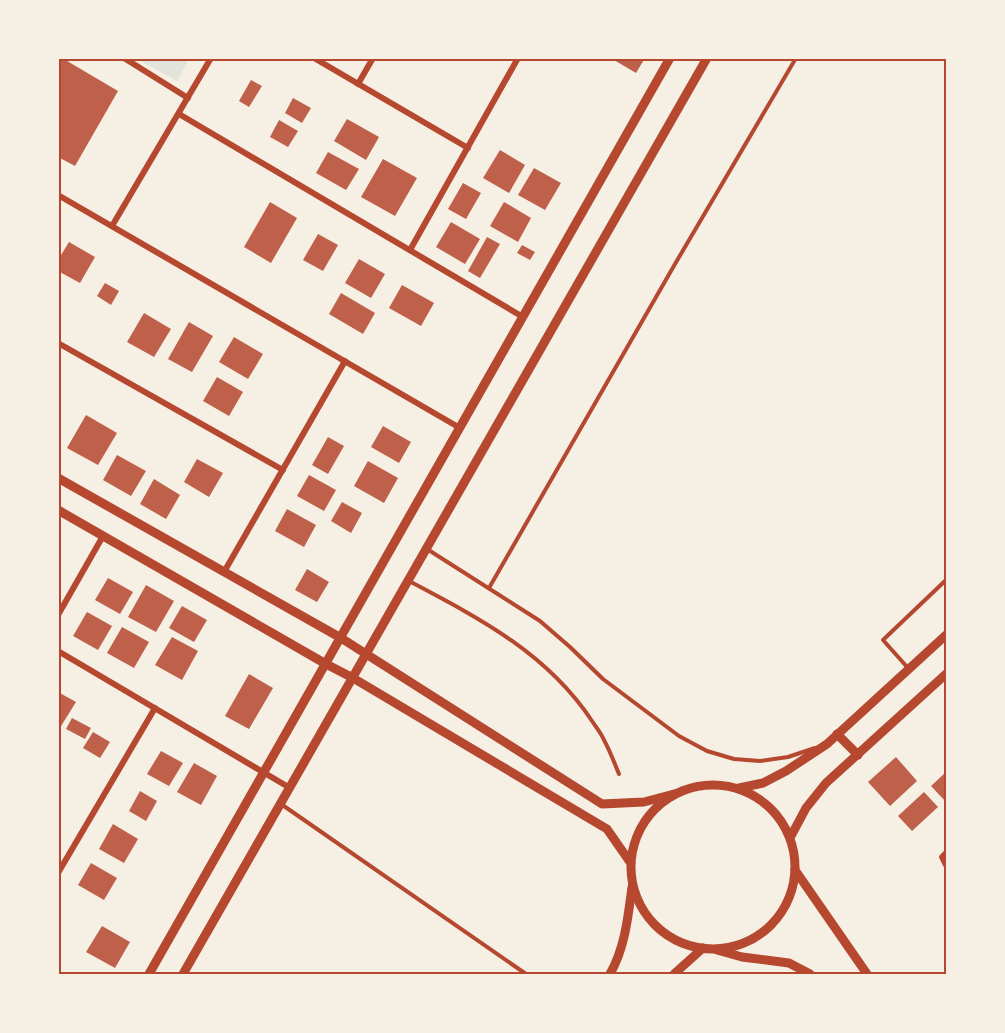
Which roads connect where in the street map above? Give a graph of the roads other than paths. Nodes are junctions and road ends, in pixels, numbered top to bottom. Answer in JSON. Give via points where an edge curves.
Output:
{"nodes":[{"id":1,"x":124,"y":58,"type":"edge"},
{"id":2,"x":211,"y":58,"type":"edge"},
{"id":3,"x":314,"y":58,"type":"edge"},
{"id":4,"x":373,"y":58,"type":"edge"},
{"id":5,"x":518,"y":58,"type":"edge"},
{"id":6,"x":670,"y":58,"type":"edge"},
{"id":7,"x":707,"y":58,"type":"edge"},
{"id":8,"x":796,"y":58,"type":"edge"},
{"id":9,"x":358,"y":84,"type":"junction"},
{"id":10,"x":188,"y":98,"type":"junction"},
{"id":11,"x":178,"y":114,"type":"junction"},
{"id":12,"x":468,"y":148,"type":"junction"},
{"id":13,"x":58,"y":195,"type":"edge"},
{"id":14,"x":112,"y":226,"type":"junction"},
{"id":15,"x":410,"y":250,"type":"junction"},
{"id":16,"x":523,"y":317,"type":"junction"},
{"id":17,"x":58,"y":343,"type":"edge"},
{"id":18,"x":345,"y":361,"type":"junction"},
{"id":19,"x":460,"y":428,"type":"junction"},
{"id":20,"x":283,"y":470,"type":"junction"},
{"id":21,"x":58,"y":478,"type":"edge"},
{"id":22,"x":58,"y":510,"type":"edge"},
{"id":23,"x":103,"y":536,"type":"junction"},
{"id":24,"x":427,"y":549,"type":"junction"},
{"id":25,"x":224,"y":572,"type":"junction"},
{"id":26,"x":946,"y":580,"type":"edge"},
{"id":27,"x":408,"y":581,"type":"junction"},
{"id":28,"x":489,"y":588,"type":"junction"},
{"id":29,"x":58,"y":615,"type":"edge"},
{"id":30,"x":946,"y":635,"type":"edge"},
{"id":31,"x":340,"y":638,"type":"junction"},
{"id":32,"x":58,"y":651,"type":"edge"},
{"id":33,"x":366,"y":654,"type":"junction"},
{"id":34,"x":326,"y":664,"type":"junction"},
{"id":35,"x":909,"y":669,"type":"junction"},
{"id":36,"x":946,"y":674,"type":"edge"},
{"id":37,"x":353,"y":678,"type":"junction"},
{"id":38,"x":155,"y":708,"type":"junction"},
{"id":39,"x":837,"y":734,"type":"junction"},
{"id":40,"x":827,"y":744,"type":"junction"},
{"id":41,"x":858,"y":755,"type":"junction"},
{"id":42,"x":264,"y":772,"type":"junction"},
{"id":43,"x":619,"y":774,"type":"dead end"},
{"id":44,"x":290,"y":788,"type":"junction"},
{"id":45,"x":738,"y":789,"type":"junction"},
{"id":46,"x":674,"y":794,"type":"junction"},
{"id":47,"x":280,"y":804,"type":"junction"},
{"id":48,"x":790,"y":838,"type":"junction"},
{"id":49,"x":946,"y":853,"type":"edge"},
{"id":50,"x":630,"y":862,"type":"junction"},
{"id":51,"x":946,"y":865,"type":"edge"},
{"id":52,"x":795,"y":870,"type":"junction"},
{"id":53,"x":58,"y":873,"type":"edge"},
{"id":54,"x":632,"y":885,"type":"junction"},
{"id":55,"x":703,"y":948,"type":"junction"},
{"id":56,"x":715,"y":949,"type":"junction"},
{"id":57,"x":149,"y":975,"type":"edge"},
{"id":58,"x":183,"y":975,"type":"edge"},
{"id":59,"x":525,"y":975,"type":"edge"},
{"id":60,"x":610,"y":975,"type":"edge"},
{"id":61,"x":674,"y":975,"type":"edge"},
{"id":62,"x":810,"y":975,"type":"edge"},
{"id":63,"x":867,"y":975,"type":"edge"}],
"edges":[{"from":1,"to":10,"type":"street"},
{"from":2,"to":10,"type":"street"},
{"from":3,"to":9,"type":"street"},
{"from":4,"to":9,"type":"street"},
{"from":5,"to":12,"type":"street"},
{"from":6,"to":16,"type":"street"},
{"from":7,"to":24,"type":"street"},
{"from":8,"to":28,"type":"lane"},
{"from":9,"to":12,"type":"street"},
{"from":10,"to":11,"type":"street"},
{"from":11,"to":14,"type":"street"},
{"from":11,"to":15,"type":"street"},
{"from":12,"to":15,"type":"street"},
{"from":13,"to":14,"type":"street"},
{"from":14,"to":18,"type":"street"},
{"from":15,"to":16,"type":"street"},
{"from":16,"to":19,"type":"street"},
{"from":17,"to":20,"type":"street"},
{"from":18,"to":19,"type":"street"},
{"from":18,"to":20,"type":"street"},
{"from":19,"to":31,"type":"street"},
{"from":20,"to":25,"type":"street"},
{"from":21,"to":25,"type":"street"},
{"from":22,"to":23,"type":"street"},
{"from":23,"to":29,"type":"street"},
{"from":23,"to":34,"type":"street"},
{"from":24,"to":27,"type":"street"},
{"from":24,"to":28,"type":"lane"},
{"from":25,"to":31,"type":"street"},
{"from":26,"to":35,"type":"lane","via":[[883,640]]},
{"from":27,"to":33,"type":"street"},
{"from":27,"to":43,"type":"lane","via":[[476,617],[554,674],[578,700],[604,739]]},
{"from":28,"to":40,"type":"lane","via":[[540,621],[632,701],[679,736],[707,751],[760,761],[788,757]]},
{"from":30,"to":35,"type":"street"},
{"from":31,"to":33,"type":"street"},
{"from":31,"to":34,"type":"street"},
{"from":32,"to":38,"type":"street"},
{"from":33,"to":37,"type":"street"},
{"from":33,"to":46,"type":"street","via":[[602,804],[644,802]]},
{"from":34,"to":37,"type":"street"},
{"from":34,"to":42,"type":"street"},
{"from":35,"to":39,"type":"street"},
{"from":36,"to":41,"type":"street"},
{"from":37,"to":44,"type":"street"},
{"from":37,"to":50,"type":"street","via":[[607,829]]},
{"from":38,"to":42,"type":"street"},
{"from":38,"to":53,"type":"street"},
{"from":39,"to":40,"type":"street"},
{"from":39,"to":41,"type":"street"},
{"from":40,"to":45,"type":"street","via":[[763,783]]},
{"from":41,"to":48,"type":"street","via":[[826,783],[806,808]]},
{"from":42,"to":44,"type":"street"},
{"from":42,"to":57,"type":"street"},
{"from":44,"to":47,"type":"street"},
{"from":45,"to":46,"type":"street","via":[[716,785]]},
{"from":45,"to":48,"type":"street","via":[[770,807]]},
{"from":46,"to":50,"type":"street","via":[[643,823]]},
{"from":47,"to":58,"type":"street"},
{"from":47,"to":59,"type":"lane"},
{"from":48,"to":52,"type":"street"},
{"from":49,"to":51,"type":"street","via":[[942,857]]},
{"from":50,"to":54,"type":"street"},
{"from":52,"to":56,"type":"street","via":[[792,890],[771,925],[745,942]]},
{"from":52,"to":63,"type":"street"},
{"from":54,"to":55,"type":"street","via":[[650,921],[683,944]]},
{"from":54,"to":60,"type":"street","via":[[626,932]]},
{"from":55,"to":56,"type":"street"},
{"from":55,"to":61,"type":"street"},
{"from":56,"to":62,"type":"street","via":[[789,963]]}]}
